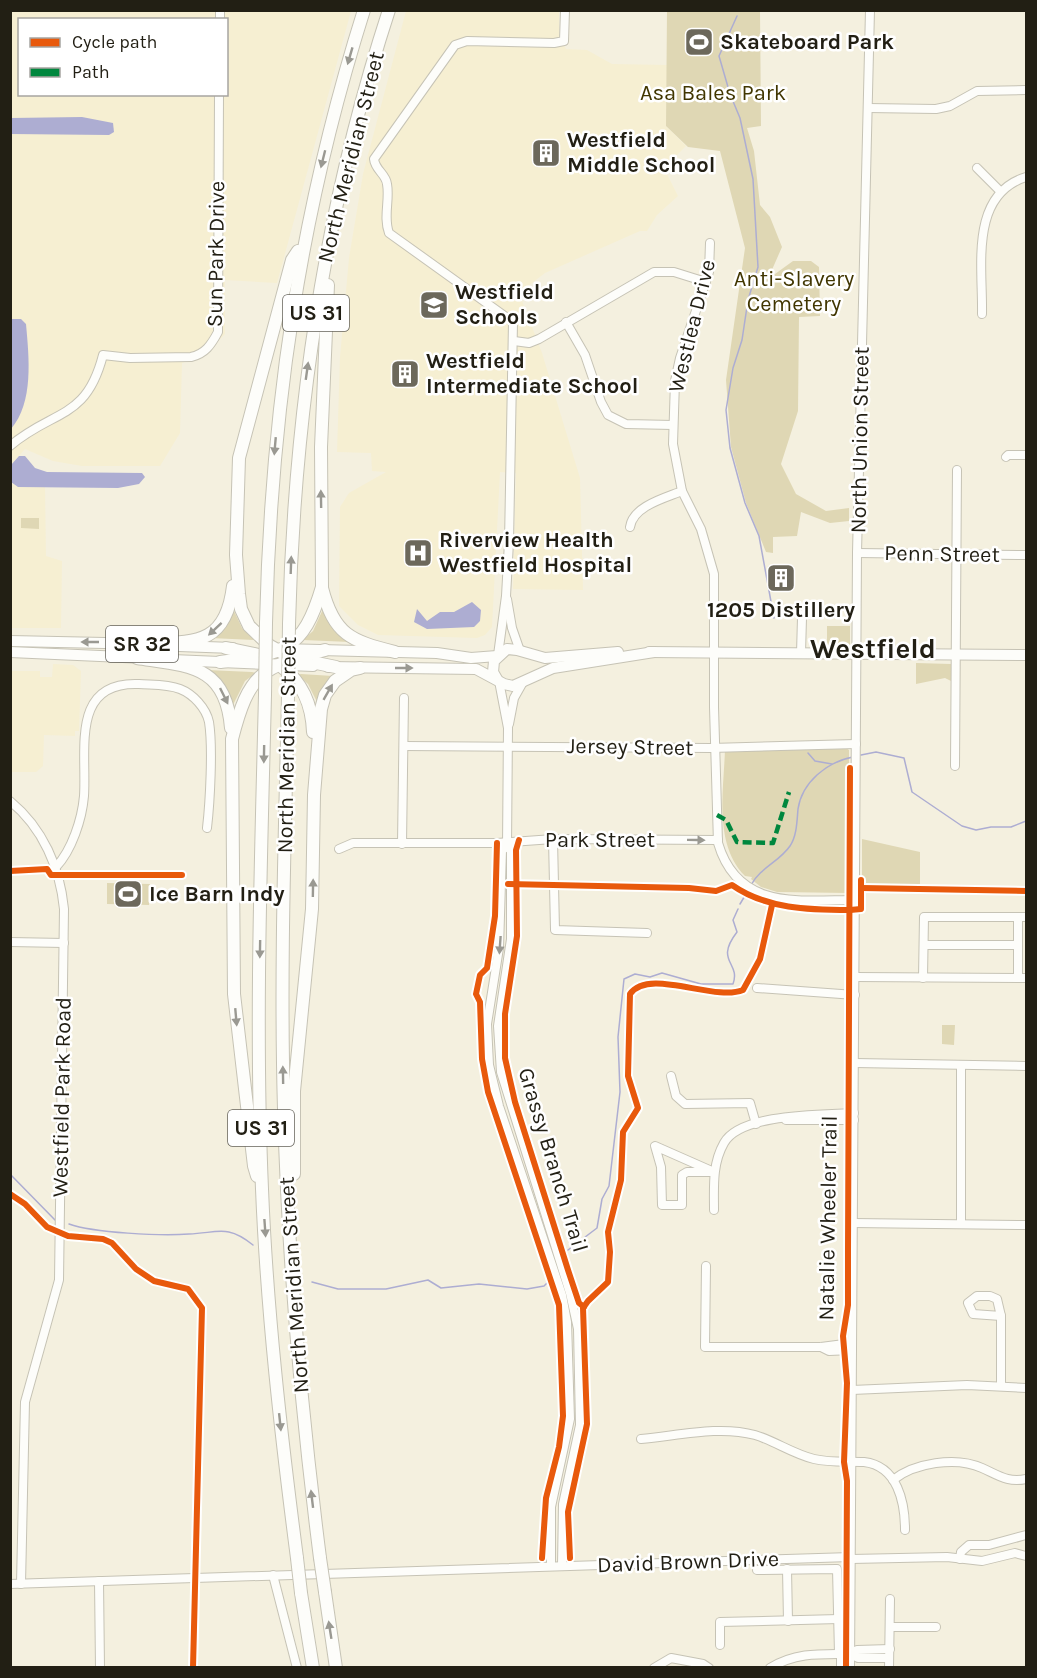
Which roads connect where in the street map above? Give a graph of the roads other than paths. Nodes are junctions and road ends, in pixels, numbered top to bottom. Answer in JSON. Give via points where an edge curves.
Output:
{"nodes":[{"id":1,"x":364,"y":10,"type":"edge"},
{"id":2,"x":389,"y":10,"type":"edge"},
{"id":3,"x":565,"y":10,"type":"edge"},
{"id":4,"x":870,"y":10,"type":"edge"},
{"id":5,"x":1026,"y":90,"type":"edge"},
{"id":6,"x":219,"y":96,"type":"edge"},
{"id":7,"x":868,"y":108,"type":"junction"},
{"id":8,"x":977,"y":168,"type":"dead end"},
{"id":9,"x":1026,"y":177,"type":"edge"},
{"id":10,"x":1001,"y":192,"type":"junction"},
{"id":11,"x":303,"y":242,"type":"junction"},
{"id":12,"x":710,"y":243,"type":"dead end"},
{"id":13,"x":329,"y":244,"type":"junction"},
{"id":14,"x":706,"y":282,"type":"junction"},
{"id":15,"x":982,"y":314,"type":"dead end"},
{"id":16,"x":566,"y":322,"type":"junction"},
{"id":17,"x":514,"y":341,"type":"junction"},
{"id":18,"x":673,"y":425,"type":"junction"},
{"id":19,"x":10,"y":446,"type":"edge"},
{"id":20,"x":1026,"y":455,"type":"edge"},
{"id":21,"x":1006,"y":458,"type":"dead end"},
{"id":22,"x":957,"y":470,"type":"dead end"},
{"id":23,"x":682,"y":491,"type":"junction"},
{"id":24,"x":630,"y":527,"type":"dead end"},
{"id":25,"x":857,"y":553,"type":"junction"},
{"id":26,"x":956,"y":554,"type":"junction"},
{"id":27,"x":236,"y":555,"type":"junction"},
{"id":28,"x":1026,"y":555,"type":"edge"},
{"id":29,"x":322,"y":587,"type":"junction"},
{"id":30,"x":506,"y":596,"type":"junction"},
{"id":31,"x":804,"y":614,"type":"dead end"},
{"id":32,"x":10,"y":641,"type":"edge"},
{"id":33,"x":146,"y":644,"type":"junction"},
{"id":34,"x":226,"y":648,"type":"joint"},
{"id":35,"x":326,"y":650,"type":"joint"},
{"id":36,"x":521,"y":651,"type":"junction"},
{"id":37,"x":10,"y":652,"type":"edge"},
{"id":38,"x":395,"y":652,"type":"junction"},
{"id":39,"x":654,"y":652,"type":"junction"},
{"id":40,"x":714,"y":652,"type":"junction"},
{"id":41,"x":801,"y":653,"type":"junction"},
{"id":42,"x":856,"y":654,"type":"junction"},
{"id":43,"x":955,"y":655,"type":"junction"},
{"id":44,"x":497,"y":656,"type":"junction"},
{"id":45,"x":1026,"y":656,"type":"edge"},
{"id":46,"x":278,"y":657,"type":"junction"},
{"id":47,"x":137,"y":658,"type":"junction"},
{"id":48,"x":220,"y":662,"type":"joint"},
{"id":49,"x":336,"y":667,"type":"joint"},
{"id":50,"x":360,"y":668,"type":"junction"},
{"id":51,"x":498,"y":680,"type":"junction"},
{"id":52,"x":524,"y":681,"type":"junction"},
{"id":53,"x":404,"y":698,"type":"dead end"},
{"id":54,"x":508,"y":728,"type":"junction"},
{"id":55,"x":232,"y":739,"type":"junction"},
{"id":56,"x":404,"y":746,"type":"junction"},
{"id":57,"x":508,"y":746,"type":"junction"},
{"id":58,"x":717,"y":746,"type":"junction"},
{"id":59,"x":856,"y":747,"type":"junction"},
{"id":60,"x":954,"y":766,"type":"dead end"},
{"id":61,"x":316,"y":770,"type":"junction"},
{"id":62,"x":10,"y":801,"type":"edge"},
{"id":63,"x":207,"y":828,"type":"dead end"},
{"id":64,"x":553,"y":839,"type":"junction"},
{"id":65,"x":718,"y":840,"type":"junction"},
{"id":66,"x":402,"y":844,"type":"junction"},
{"id":67,"x":507,"y":844,"type":"junction"},
{"id":68,"x":339,"y":849,"type":"dead end"},
{"id":69,"x":56,"y":867,"type":"junction"},
{"id":70,"x":856,"y":900,"type":"junction"},
{"id":71,"x":1022,"y":917,"type":"edge"},
{"id":72,"x":646,"y":933,"type":"dead end"},
{"id":73,"x":10,"y":942,"type":"edge"},
{"id":74,"x":64,"y":943,"type":"junction"},
{"id":75,"x":924,"y":945,"type":"junction"},
{"id":76,"x":1018,"y":945,"type":"junction"},
{"id":77,"x":855,"y":977,"type":"junction"},
{"id":78,"x":923,"y":978,"type":"junction"},
{"id":79,"x":1022,"y":978,"type":"edge"},
{"id":80,"x":757,"y":988,"type":"dead end"},
{"id":81,"x":855,"y":995,"type":"junction"},
{"id":82,"x":855,"y":1063,"type":"junction"},
{"id":83,"x":961,"y":1065,"type":"junction"},
{"id":84,"x":1026,"y":1066,"type":"edge"},
{"id":85,"x":671,"y":1076,"type":"dead end"},
{"id":86,"x":854,"y":1117,"type":"junction"},
{"id":87,"x":756,"y":1124,"type":"junction"},
{"id":88,"x":714,"y":1172,"type":"junction"},
{"id":89,"x":262,"y":1188,"type":"junction"},
{"id":90,"x":714,"y":1210,"type":"dead end"},
{"id":91,"x":289,"y":1218,"type":"junction"},
{"id":92,"x":853,"y":1223,"type":"junction"},
{"id":93,"x":961,"y":1224,"type":"junction"},
{"id":94,"x":1026,"y":1225,"type":"edge"},
{"id":95,"x":706,"y":1266,"type":"dead end"},
{"id":96,"x":1001,"y":1316,"type":"dead end"},
{"id":97,"x":852,"y":1346,"type":"junction"},
{"id":98,"x":1001,"y":1386,"type":"junction"},
{"id":99,"x":1026,"y":1388,"type":"edge"},
{"id":100,"x":852,"y":1390,"type":"junction"},
{"id":101,"x":641,"y":1439,"type":"dead end"},
{"id":102,"x":851,"y":1462,"type":"junction"},
{"id":103,"x":1026,"y":1479,"type":"edge"},
{"id":104,"x":892,"y":1480,"type":"junction"},
{"id":105,"x":905,"y":1530,"type":"dead end"},
{"id":106,"x":1026,"y":1535,"type":"edge"},
{"id":107,"x":1026,"y":1556,"type":"edge"},
{"id":108,"x":851,"y":1558,"type":"junction"},
{"id":109,"x":960,"y":1559,"type":"junction"},
{"id":110,"x":551,"y":1566,"type":"junction"},
{"id":111,"x":562,"y":1566,"type":"junction"},
{"id":112,"x":787,"y":1569,"type":"junction"},
{"id":113,"x":757,"y":1570,"type":"dead end"},
{"id":114,"x":273,"y":1575,"type":"junction"},
{"id":115,"x":99,"y":1581,"type":"junction"},
{"id":116,"x":10,"y":1584,"type":"edge"},
{"id":117,"x":21,"y":1584,"type":"junction"},
{"id":118,"x":890,"y":1599,"type":"dead end"},
{"id":119,"x":839,"y":1619,"type":"junction"},
{"id":120,"x":788,"y":1621,"type":"junction"},
{"id":121,"x":890,"y":1628,"type":"junction"},
{"id":122,"x":936,"y":1628,"type":"dead end"},
{"id":123,"x":720,"y":1645,"type":"dead end"},
{"id":124,"x":890,"y":1653,"type":"junction"},
{"id":125,"x":843,"y":1654,"type":"junction"},
{"id":126,"x":100,"y":1668,"type":"edge"},
{"id":127,"x":297,"y":1668,"type":"edge"},
{"id":128,"x":313,"y":1668,"type":"edge"},
{"id":129,"x":336,"y":1668,"type":"edge"},
{"id":130,"x":654,"y":1668,"type":"edge"},
{"id":131,"x":709,"y":1668,"type":"edge"},
{"id":132,"x":770,"y":1668,"type":"edge"},
{"id":133,"x":841,"y":1668,"type":"edge"},
{"id":134,"x":850,"y":1668,"type":"edge"},
{"id":135,"x":889,"y":1668,"type":"edge"}],
"edges":[{"from":1,"to":11,"type":"highway","name":"North Meridian Street","number":"US 31","one_way":true},
{"from":2,"to":13,"type":"highway","name":"North Meridian Street","number":"US 31","via":[[367,82]]},
{"from":3,"to":17,"type":"street","via":[[564,41],[467,41],[455,45],[374,159],[387,183],[389,233],[513,322]]},
{"from":4,"to":7,"type":"street","name":"North Union Street"},
{"from":5,"to":7,"type":"street","via":[[977,91],[936,109]]},
{"from":6,"to":19,"type":"street","name":"Sun Park Drive","via":[[218,332],[212,344],[191,357],[130,358],[103,354],[92,387],[80,402]]},
{"from":7,"to":25,"type":"street","name":"North Union Street"},
{"from":8,"to":10,"type":"street"},
{"from":9,"to":10,"type":"street"},
{"from":10,"to":15,"type":"street","via":[[990,206],[984,224]]},
{"from":11,"to":27,"type":"highway","via":[[292,260],[242,446]]},
{"from":11,"to":89,"type":"highway","name":"North Meridian Street","number":"US 31","one_way":true,"bridge":true,"via":[[276,436],[268,543],[259,995]]},
{"from":12,"to":14,"type":"street","name":"Westlea Drive"},
{"from":29,"to":13,"type":"highway","one_way":true,"via":[[321,447]]},
{"from":91,"to":13,"type":"highway","name":"North Meridian Street","number":"US 31","one_way":true,"bridge":true,"via":[[283,1060],[292,542],[301,425]]},
{"from":14,"to":16,"type":"street","via":[[674,272],[654,272]]},
{"from":14,"to":18,"type":"street","name":"Westlea Drive","via":[[680,358]]},
{"from":16,"to":17,"type":"street","via":[[529,343]]},
{"from":16,"to":18,"type":"street","via":[[585,355],[608,415],[626,424]]},
{"from":17,"to":30,"type":"street"},
{"from":18,"to":23,"type":"street","name":"Westlea Drive","via":[[674,461]]},
{"from":20,"to":21,"type":"street"},
{"from":22,"to":26,"type":"street"},
{"from":23,"to":24,"type":"street","via":[[638,513]]},
{"from":23,"to":40,"type":"street","name":"Westlea Drive","via":[[701,529],[711,561]]},
{"from":25,"to":26,"type":"street","name":"Penn Street"},
{"from":25,"to":42,"type":"street","name":"North Union Street"},
{"from":26,"to":28,"type":"street","name":"Penn Street"},
{"from":26,"to":43,"type":"street"},
{"from":27,"to":33,"type":"highway","one_way":true,"via":[[230,606],[218,629],[192,642]]},
{"from":27,"to":46,"type":"highway","via":[[241,609],[257,636]]},
{"from":29,"to":38,"type":"highway","via":[[330,614],[342,632],[357,641]]},
{"from":29,"to":46,"type":"highway","via":[[307,627]]},
{"from":30,"to":36,"type":"street"},
{"from":30,"to":44,"type":"street"},
{"from":31,"to":41,"type":"street"},
{"from":33,"to":32,"type":"main road","number":"SR 32","one_way":true},
{"from":33,"to":34,"type":"main road","number":"SR 32"},
{"from":34,"to":46,"type":"highway"},
{"from":35,"to":38,"type":"main road"},
{"from":35,"to":46,"type":"highway"},
{"from":36,"to":39,"type":"main road","via":[[548,658]]},
{"from":36,"to":44,"type":"main road","via":[[509,649]]},
{"from":36,"to":52,"type":"main road","via":[[530,665]]},
{"from":37,"to":47,"type":"main road","number":"SR 32"},
{"from":38,"to":44,"type":"main road","via":[[471,658]]},
{"from":39,"to":40,"type":"main road"},
{"from":39,"to":52,"type":"main road","via":[[553,668]]},
{"from":40,"to":41,"type":"main road"},
{"from":40,"to":58,"type":"street","name":"Westlea Drive"},
{"from":41,"to":42,"type":"main road"},
{"from":42,"to":43,"type":"main road"},
{"from":42,"to":59,"type":"street","name":"North Union Street"},
{"from":43,"to":45,"type":"main road"},
{"from":43,"to":60,"type":"street"},
{"from":44,"to":51,"type":"main road","via":[[493,669]]},
{"from":46,"to":48,"type":"highway"},
{"from":46,"to":49,"type":"highway"},
{"from":46,"to":55,"type":"highway","via":[[245,696]]},
{"from":46,"to":61,"type":"highway","via":[[308,701]]},
{"from":47,"to":48,"type":"main road","number":"SR 32"},
{"from":47,"to":55,"type":"highway","one_way":true,"via":[[183,665],[207,674],[228,704]]},
{"from":49,"to":50,"type":"main road"},
{"from":50,"to":51,"type":"main road","one_way":true,"via":[[476,669]]},
{"from":61,"to":50,"type":"highway","one_way":true,"via":[[325,695],[339,678]]},
{"from":51,"to":52,"type":"main road","via":[[513,686]]},
{"from":51,"to":54,"type":"street"},
{"from":52,"to":54,"type":"street","via":[[514,698]]},
{"from":53,"to":56,"type":"street"},
{"from":54,"to":57,"type":"street"},
{"from":55,"to":89,"type":"highway","one_way":true,"via":[[234,994],[254,1166]]},
{"from":56,"to":57,"type":"street","name":"Jersey Street"},
{"from":56,"to":66,"type":"street"},
{"from":57,"to":58,"type":"street","name":"Jersey Street"},
{"from":57,"to":67,"type":"street"},
{"from":58,"to":59,"type":"street","name":"Jersey Street"},
{"from":58,"to":65,"type":"street","name":"Westlea Drive"},
{"from":59,"to":70,"type":"street","name":"North Union Street"},
{"from":91,"to":61,"type":"highway","one_way":true,"via":[[295,1196],[294,1099],[312,909]]},
{"from":62,"to":69,"type":"street","name":"Westfield Park Road","via":[[36,829]]},
{"from":63,"to":69,"type":"street","via":[[206,712],[179,688],[134,684],[114,687],[96,698],[86,720],[81,813]]},
{"from":64,"to":65,"type":"street","name":"Park Street","one_way":true},
{"from":64,"to":67,"type":"street","name":"Park Street"},
{"from":64,"to":72,"type":"street","via":[[555,930]]},
{"from":65,"to":70,"type":"street","via":[[726,864],[738,879],[757,892],[781,899]]},
{"from":66,"to":67,"type":"street","name":"Park Street"},
{"from":66,"to":68,"type":"street","name":"Park Street","via":[[353,843]]},
{"from":67,"to":110,"type":"street","one_way":true,"via":[[502,850],[500,948],[488,1019],[488,1053],[494,1087],[559,1284],[567,1322],[570,1419],[551,1507]]},
{"from":67,"to":111,"type":"street","via":[[511,849],[512,932],[499,1018],[501,1072],[578,1329],[580,1425],[563,1504]]},
{"from":69,"to":74,"type":"street","name":"Westfield Park Road","via":[[63,898]]},
{"from":70,"to":77,"type":"street","name":"North Union Street"},
{"from":71,"to":75,"type":"street","via":[[924,917]]},
{"from":71,"to":76,"type":"street"},
{"from":73,"to":74,"type":"street"},
{"from":74,"to":117,"type":"street","name":"Westfield Park Road","via":[[59,1280],[25,1402]]},
{"from":75,"to":76,"type":"street"},
{"from":75,"to":78,"type":"street"},
{"from":76,"to":79,"type":"street"},
{"from":77,"to":78,"type":"street"},
{"from":77,"to":81,"type":"street","name":"North Union Street"},
{"from":78,"to":79,"type":"street"},
{"from":80,"to":81,"type":"street"},
{"from":81,"to":82,"type":"street","name":"North Union Street"},
{"from":82,"to":83,"type":"street"},
{"from":82,"to":86,"type":"street","name":"North Union Street"},
{"from":83,"to":84,"type":"street"},
{"from":83,"to":93,"type":"street"},
{"from":85,"to":87,"type":"street","via":[[676,1096],[685,1104],[750,1103]]},
{"from":86,"to":87,"type":"street","via":[[800,1122],[783,1119]]},
{"from":86,"to":92,"type":"street","name":"North Union Street"},
{"from":87,"to":88,"type":"street","via":[[732,1133],[725,1141]]},
{"from":88,"to":88,"type":"street","via":[[682,1175],[682,1205],[662,1205],[661,1167],[655,1146]]},
{"from":88,"to":90,"type":"street"},
{"from":89,"to":128,"type":"highway","name":"North Meridian Street","number":"US 31","one_way":true,"bridge":true,"via":[[275,1375]]},
{"from":129,"to":91,"type":"highway","name":"North Meridian Street","number":"US 31","one_way":true,"bridge":true,"via":[[300,1385]]},
{"from":92,"to":93,"type":"street"},
{"from":92,"to":97,"type":"street","name":"North Union Street"},
{"from":93,"to":94,"type":"street"},
{"from":95,"to":97,"type":"street","via":[[705,1347],[820,1347],[829,1351]]},
{"from":96,"to":98,"type":"street"},
{"from":97,"to":100,"type":"street","name":"North Union Street"},
{"from":98,"to":99,"type":"street"},
{"from":98,"to":100,"type":"street"},
{"from":100,"to":102,"type":"street","name":"North Union Street"},
{"from":101,"to":102,"type":"street","via":[[740,1432],[813,1459]]},
{"from":102,"to":104,"type":"street","via":[[877,1466]]},
{"from":102,"to":108,"type":"street","name":"North Union Street"},
{"from":103,"to":104,"type":"street","via":[[1001,1478],[967,1464],[930,1464],[911,1468]]},
{"from":104,"to":105,"type":"street","via":[[903,1498]]},
{"from":106,"to":109,"type":"street","via":[[989,1545],[969,1545]]},
{"from":107,"to":109,"type":"street","name":"David Brown Drive","via":[[1015,1553],[982,1561]]},
{"from":108,"to":109,"type":"street","name":"David Brown Drive"},
{"from":108,"to":111,"type":"street","name":"David Brown Drive"},
{"from":108,"to":125,"type":"street","name":"North Union Street"},
{"from":110,"to":111,"type":"street","name":"David Brown Drive"},
{"from":110,"to":114,"type":"street","name":"David Brown Drive"},
{"from":112,"to":113,"type":"street"},
{"from":112,"to":119,"type":"street","via":[[836,1568]]},
{"from":112,"to":120,"type":"street"},
{"from":114,"to":115,"type":"street","name":"David Brown Drive"},
{"from":114,"to":127,"type":"street"},
{"from":115,"to":117,"type":"street","name":"David Brown Drive"},
{"from":115,"to":126,"type":"street"},
{"from":116,"to":117,"type":"street","name":"David Brown Drive"},
{"from":118,"to":121,"type":"street"},
{"from":119,"to":120,"type":"street"},
{"from":119,"to":125,"type":"street"},
{"from":120,"to":123,"type":"street","via":[[720,1622]]},
{"from":121,"to":122,"type":"street"},
{"from":121,"to":124,"type":"street"},
{"from":124,"to":125,"type":"street","via":[[857,1650]]},
{"from":124,"to":135,"type":"street"},
{"from":125,"to":132,"type":"street","via":[[793,1656]]},
{"from":125,"to":133,"type":"street"},
{"from":125,"to":134,"type":"street"},
{"from":130,"to":131,"type":"street","via":[[671,1658]]}]}
